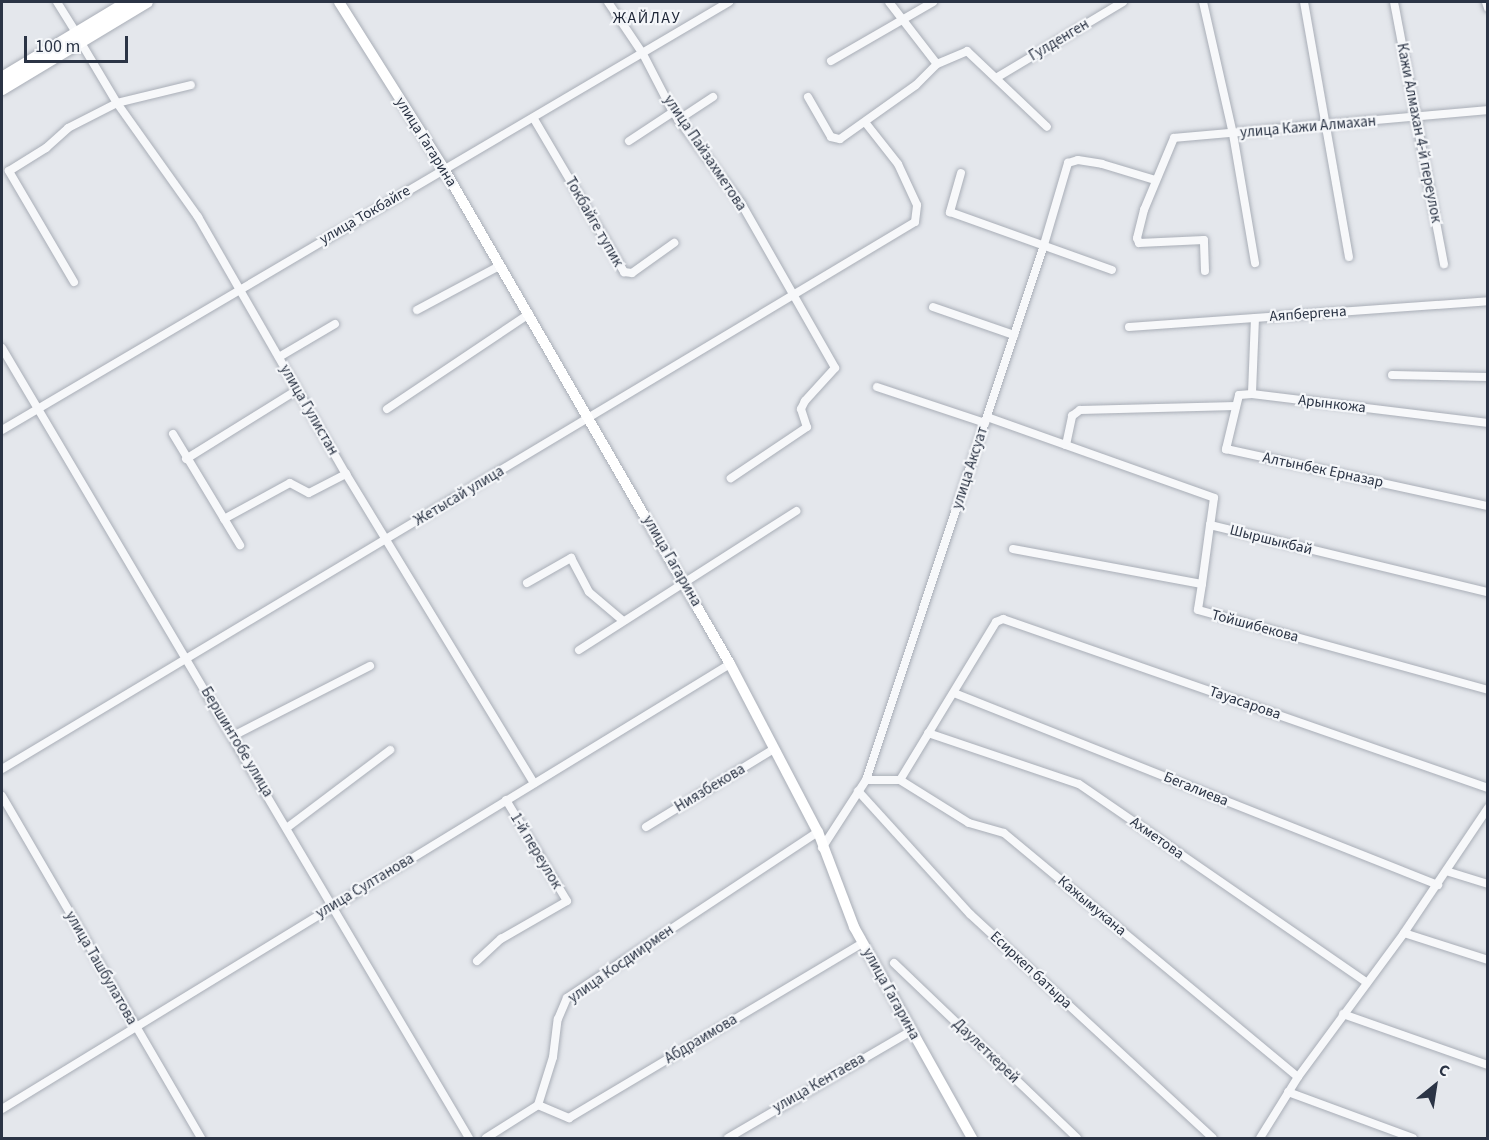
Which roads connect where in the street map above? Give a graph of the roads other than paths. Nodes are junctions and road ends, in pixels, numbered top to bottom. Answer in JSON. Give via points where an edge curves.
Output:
{"nodes":[{"id":1,"x":57,"y":2,"type":"edge"},
{"id":2,"x":128,"y":2,"type":"edge"},
{"id":3,"x":147,"y":2,"type":"edge"},
{"id":4,"x":339,"y":2,"type":"edge"},
{"id":5,"x":608,"y":2,"type":"edge"},
{"id":6,"x":729,"y":2,"type":"edge"},
{"id":7,"x":889,"y":2,"type":"edge"},
{"id":8,"x":933,"y":2,"type":"edge"},
{"id":9,"x":1123,"y":2,"type":"edge"},
{"id":10,"x":1203,"y":2,"type":"edge"},
{"id":11,"x":1304,"y":2,"type":"edge"},
{"id":12,"x":1394,"y":2,"type":"edge"},
{"id":13,"x":1486,"y":2,"type":"edge"},
{"id":14,"x":1488,"y":8,"type":"edge"},
{"id":15,"x":902,"y":18,"type":"junction"},
{"id":16,"x":78,"y":37,"type":"junction"},
{"id":17,"x":643,"y":54,"type":"junction"},
{"id":18,"x":831,"y":61,"type":"dead end"},
{"id":19,"x":937,"y":64,"type":"junction"},
{"id":20,"x":2,"y":78,"type":"edge"},
{"id":21,"x":996,"y":78,"type":"junction"},
{"id":22,"x":191,"y":85,"type":"dead end"},
{"id":23,"x":2,"y":89,"type":"edge"},
{"id":24,"x":713,"y":97,"type":"dead end"},
{"id":25,"x":808,"y":97,"type":"dead end"},
{"id":26,"x":117,"y":103,"type":"junction"},
{"id":27,"x":1488,"y":110,"type":"edge"},
{"id":28,"x":676,"y":116,"type":"junction"},
{"id":29,"x":1418,"y":117,"type":"junction"},
{"id":30,"x":534,"y":119,"type":"junction"},
{"id":31,"x":866,"y":122,"type":"junction"},
{"id":32,"x":1329,"y":125,"type":"junction"},
{"id":33,"x":1047,"y":127,"type":"dead end"},
{"id":34,"x":1233,"y":134,"type":"junction"},
{"id":35,"x":628,"y":141,"type":"dead end"},
{"id":36,"x":444,"y":169,"type":"junction"},
{"id":37,"x":961,"y":173,"type":"dead end"},
{"id":38,"x":1155,"y":180,"type":"junction"},
{"id":39,"x":674,"y":243,"type":"dead end"},
{"id":40,"x":1043,"y":248,"type":"junction"},
{"id":41,"x":1349,"y":257,"type":"dead end"},
{"id":42,"x":1255,"y":263,"type":"dead end"},
{"id":43,"x":1444,"y":264,"type":"dead end"},
{"id":44,"x":499,"y":266,"type":"junction"},
{"id":45,"x":1112,"y":270,"type":"dead end"},
{"id":46,"x":1205,"y":271,"type":"dead end"},
{"id":47,"x":74,"y":282,"type":"dead end"},
{"id":48,"x":240,"y":287,"type":"junction"},
{"id":49,"x":792,"y":292,"type":"junction"},
{"id":50,"x":1488,"y":301,"type":"edge"},
{"id":51,"x":933,"y":307,"type":"dead end"},
{"id":52,"x":417,"y":310,"type":"dead end"},
{"id":53,"x":529,"y":314,"type":"junction"},
{"id":54,"x":1255,"y":318,"type":"junction"},
{"id":55,"x":335,"y":324,"type":"dead end"},
{"id":56,"x":1129,"y":327,"type":"dead end"},
{"id":57,"x":1014,"y":335,"type":"junction"},
{"id":58,"x":2,"y":348,"type":"edge"},
{"id":59,"x":279,"y":357,"type":"junction"},
{"id":60,"x":1392,"y":375,"type":"dead end"},
{"id":61,"x":1488,"y":377,"type":"edge"},
{"id":62,"x":877,"y":387,"type":"dead end"},
{"id":63,"x":297,"y":390,"type":"junction"},
{"id":64,"x":1252,"y":394,"type":"junction"},
{"id":65,"x":1236,"y":405,"type":"junction"},
{"id":66,"x":39,"y":407,"type":"junction"},
{"id":67,"x":387,"y":409,"type":"dead end"},
{"id":68,"x":588,"y":418,"type":"junction"},
{"id":69,"x":986,"y":420,"type":"junction"},
{"id":70,"x":1488,"y":423,"type":"edge"},
{"id":71,"x":2,"y":430,"type":"edge"},
{"id":72,"x":173,"y":434,"type":"dead end"},
{"id":73,"x":1066,"y":445,"type":"junction"},
{"id":74,"x":186,"y":459,"type":"junction"},
{"id":75,"x":346,"y":474,"type":"junction"},
{"id":76,"x":731,"y":477,"type":"dead end"},
{"id":77,"x":1488,"y":506,"type":"edge"},
{"id":78,"x":796,"y":511,"type":"dead end"},
{"id":79,"x":224,"y":519,"type":"junction"},
{"id":80,"x":1210,"y":525,"type":"junction"},
{"id":81,"x":386,"y":538,"type":"junction"},
{"id":82,"x":240,"y":545,"type":"dead end"},
{"id":83,"x":1013,"y":549,"type":"dead end"},
{"id":84,"x":683,"y":580,"type":"junction"},
{"id":85,"x":527,"y":583,"type":"dead end"},
{"id":86,"x":1202,"y":584,"type":"junction"},
{"id":87,"x":1488,"y":592,"type":"edge"},
{"id":88,"x":622,"y":620,"type":"junction"},
{"id":89,"x":579,"y":650,"type":"dead end"},
{"id":90,"x":185,"y":656,"type":"junction"},
{"id":91,"x":730,"y":664,"type":"junction"},
{"id":92,"x":370,"y":666,"type":"dead end"},
{"id":93,"x":1488,"y":690,"type":"edge"},
{"id":94,"x":954,"y":693,"type":"junction"},
{"id":95,"x":928,"y":733,"type":"junction"},
{"id":96,"x":233,"y":736,"type":"junction"},
{"id":97,"x":774,"y":749,"type":"junction"},
{"id":98,"x":390,"y":750,"type":"dead end"},
{"id":99,"x":2,"y":769,"type":"edge"},
{"id":100,"x":866,"y":780,"type":"junction"},
{"id":101,"x":900,"y":780,"type":"junction"},
{"id":102,"x":534,"y":783,"type":"junction"},
{"id":103,"x":1488,"y":788,"type":"edge"},
{"id":104,"x":858,"y":791,"type":"junction"},
{"id":105,"x":2,"y":796,"type":"edge"},
{"id":106,"x":506,"y":800,"type":"junction"},
{"id":107,"x":1488,"y":808,"type":"edge"},
{"id":108,"x":288,"y":827,"type":"junction"},
{"id":109,"x":645,"y":827,"type":"dead end"},
{"id":110,"x":818,"y":832,"type":"junction"},
{"id":111,"x":822,"y":848,"type":"junction"},
{"id":112,"x":1446,"y":871,"type":"junction"},
{"id":113,"x":1488,"y":884,"type":"edge"},
{"id":114,"x":1438,"y":885,"type":"junction"},
{"id":115,"x":334,"y":905,"type":"junction"},
{"id":116,"x":1404,"y":933,"type":"junction"},
{"id":117,"x":862,"y":943,"type":"junction"},
{"id":118,"x":1488,"y":960,"type":"edge"},
{"id":119,"x":477,"y":961,"type":"dead end"},
{"id":120,"x":894,"y":963,"type":"dead end"},
{"id":121,"x":1367,"y":983,"type":"junction"},
{"id":122,"x":1343,"y":1014,"type":"junction"},
{"id":123,"x":135,"y":1028,"type":"junction"},
{"id":124,"x":911,"y":1031,"type":"junction"},
{"id":125,"x":1488,"y":1065,"type":"edge"},
{"id":126,"x":1298,"y":1077,"type":"junction"},
{"id":127,"x":1288,"y":1092,"type":"junction"},
{"id":128,"x":538,"y":1105,"type":"junction"},
{"id":129,"x":2,"y":1109,"type":"edge"},
{"id":130,"x":201,"y":1138,"type":"edge"},
{"id":131,"x":469,"y":1138,"type":"edge"},
{"id":132,"x":486,"y":1138,"type":"edge"},
{"id":133,"x":728,"y":1138,"type":"edge"},
{"id":134,"x":972,"y":1138,"type":"edge"},
{"id":135,"x":1077,"y":1138,"type":"edge"},
{"id":136,"x":1213,"y":1138,"type":"edge"},
{"id":137,"x":1260,"y":1138,"type":"edge"},
{"id":138,"x":1413,"y":1138,"type":"edge"}],
"edges":[{"from":1,"to":16,"type":"street","name":"улица Гулистан"},
{"from":2,"to":16,"type":"highway"},
{"from":3,"to":16,"type":"highway"},
{"from":4,"to":36,"type":"main road","name":"улица Гагарина"},
{"from":5,"to":17,"type":"street","name":"улица Пайзахметова"},
{"from":6,"to":17,"type":"street","name":"улица Токбайге"},
{"from":7,"to":15,"type":"street"},
{"from":8,"to":15,"type":"street"},
{"from":9,"to":21,"type":"street","name":"Гулденген"},
{"from":10,"to":34,"type":"street"},
{"from":11,"to":32,"type":"street"},
{"from":12,"to":29,"type":"street","name":"Кажи Алмахан 4-й переулок"},
{"from":13,"to":14,"type":"street"},
{"from":15,"to":18,"type":"street"},
{"from":15,"to":19,"type":"street"},
{"from":16,"to":20,"type":"highway"},
{"from":16,"to":23,"type":"highway"},
{"from":16,"to":26,"type":"street","name":"улица Гулистан"},
{"from":17,"to":28,"type":"street","name":"улица Пайзахметова"},
{"from":17,"to":30,"type":"street","name":"улица Токбайге"},
{"from":19,"to":21,"type":"street","via":[[967,51]]},
{"from":19,"to":31,"type":"street"},
{"from":21,"to":33,"type":"street"},
{"from":22,"to":26,"type":"street"},
{"from":24,"to":28,"type":"street"},
{"from":25,"to":31,"type":"street","via":[[834,139]]},
{"from":26,"to":47,"type":"street","via":[[68,128],[46,148],[9,171]]},
{"from":26,"to":48,"type":"street","name":"улица Гулистан","via":[[198,218]]},
{"from":27,"to":29,"type":"street","name":"улица Кажи Алмахан"},
{"from":28,"to":35,"type":"street"},
{"from":28,"to":49,"type":"street","name":"улица Пайзахметова","via":[[741,202]]},
{"from":29,"to":32,"type":"street","name":"улица Кажи Алмахан"},
{"from":29,"to":43,"type":"street","name":"Кажи Алмахан 4-й переулок"},
{"from":30,"to":36,"type":"street","name":"улица Токбайге"},
{"from":30,"to":39,"type":"street","name":"Токбайге тупик","via":[[624,272],[632,273]]},
{"from":31,"to":49,"type":"street","name":"Жетысай улица","via":[[898,164],[917,205],[915,222]]},
{"from":32,"to":34,"type":"street","name":"улица Кажи Алмахан"},
{"from":32,"to":41,"type":"street"},
{"from":34,"to":38,"type":"street","name":"улица Кажи Алмахан","via":[[1174,138]]},
{"from":34,"to":42,"type":"street"},
{"from":36,"to":44,"type":"main road","name":"улица Гагарина"},
{"from":36,"to":48,"type":"street","name":"улица Токбайге"},
{"from":37,"to":40,"type":"street","via":[[950,212]]},
{"from":38,"to":40,"type":"street","name":"улица Аксуат","via":[[1102,164],[1078,160],[1068,164]]},
{"from":38,"to":46,"type":"street","via":[[1138,243],[1204,240]]},
{"from":40,"to":45,"type":"street"},
{"from":40,"to":57,"type":"street","name":"улица Аксуат"},
{"from":44,"to":52,"type":"street"},
{"from":44,"to":53,"type":"main road","name":"улица Гагарина"},
{"from":48,"to":59,"type":"street","name":"улица Гулистан"},
{"from":48,"to":66,"type":"street","name":"улица Токбайге"},
{"from":49,"to":68,"type":"street","name":"Жетысай улица"},
{"from":49,"to":76,"type":"street","name":"улица Пайзахметова","via":[[835,368],[801,409],[807,427]]},
{"from":50,"to":54,"type":"street","name":"Аяпбергена"},
{"from":51,"to":57,"type":"street"},
{"from":53,"to":67,"type":"street"},
{"from":53,"to":68,"type":"main road","name":"улица Гагарина"},
{"from":54,"to":56,"type":"street","name":"Аяпбергена"},
{"from":54,"to":64,"type":"street"},
{"from":55,"to":59,"type":"street"},
{"from":57,"to":69,"type":"street","name":"улица Аксуат"},
{"from":58,"to":66,"type":"street","name":"Бершинтобе улица"},
{"from":59,"to":63,"type":"street","name":"улица Гулистан"},
{"from":60,"to":61,"type":"street"},
{"from":62,"to":69,"type":"street","name":"Шыршыкбай"},
{"from":63,"to":74,"type":"street"},
{"from":63,"to":75,"type":"street","name":"улица Гулистан"},
{"from":64,"to":65,"type":"street","via":[[1239,395]]},
{"from":64,"to":70,"type":"street","name":"Арынкожа"},
{"from":65,"to":73,"type":"street","via":[[1080,410],[1072,416]]},
{"from":65,"to":77,"type":"street","name":"Алтынбек Ерназар","via":[[1226,449]]},
{"from":66,"to":71,"type":"street","name":"улица Токбайге"},
{"from":66,"to":90,"type":"street","name":"Бершинтобе улица"},
{"from":68,"to":81,"type":"street","name":"Жетысай улица"},
{"from":68,"to":84,"type":"main road","name":"улица Гагарина"},
{"from":69,"to":73,"type":"street","name":"Шыршыкбай"},
{"from":69,"to":100,"type":"street","name":"улица Аксуат"},
{"from":72,"to":74,"type":"street"},
{"from":73,"to":80,"type":"street","name":"Шыршыкбай","via":[[1214,498]]},
{"from":74,"to":79,"type":"street"},
{"from":75,"to":79,"type":"street","via":[[309,493],[290,483]]},
{"from":75,"to":81,"type":"street","name":"улица Гулистан"},
{"from":78,"to":84,"type":"street"},
{"from":79,"to":82,"type":"street"},
{"from":80,"to":86,"type":"street"},
{"from":80,"to":87,"type":"street","name":"Шыршыкбай"},
{"from":81,"to":90,"type":"street","name":"Жетысай улица"},
{"from":81,"to":102,"type":"street","name":"улица Гулистан"},
{"from":83,"to":86,"type":"street"},
{"from":84,"to":88,"type":"street"},
{"from":84,"to":91,"type":"main road","name":"улица Гагарина"},
{"from":85,"to":88,"type":"street","via":[[571,558],[589,592]]},
{"from":86,"to":93,"type":"street","name":"Тойшибекова","via":[[1198,610]]},
{"from":88,"to":89,"type":"street"},
{"from":90,"to":96,"type":"street","name":"Бершинтобе улица"},
{"from":90,"to":99,"type":"street","name":"Жетысай улица"},
{"from":91,"to":97,"type":"main road","name":"улица Гагарина"},
{"from":91,"to":102,"type":"street","name":"улица Султанова"},
{"from":92,"to":96,"type":"street"},
{"from":94,"to":95,"type":"street"},
{"from":94,"to":103,"type":"street","name":"Тауасарова","via":[[996,622],[1003,619]]},
{"from":94,"to":114,"type":"street","name":"Бегалиева"},
{"from":95,"to":101,"type":"street"},
{"from":95,"to":121,"type":"street","name":"Ахметова","via":[[1079,784]]},
{"from":96,"to":108,"type":"street","name":"Бершинтобе улица"},
{"from":97,"to":109,"type":"street","name":"Ниязбекова"},
{"from":97,"to":110,"type":"main road","name":"улица Гагарина"},
{"from":98,"to":108,"type":"street"},
{"from":100,"to":101,"type":"street"},
{"from":100,"to":104,"type":"street","name":"улица Аксуат"},
{"from":101,"to":126,"type":"street","name":"Кажымукана","via":[[969,823],[1005,833]]},
{"from":102,"to":106,"type":"street","name":"улица Султанова"},
{"from":104,"to":111,"type":"street","name":"улица Аксуат"},
{"from":104,"to":136,"type":"street","name":"Есиркеп батыра","via":[[970,914]]},
{"from":105,"to":123,"type":"street","name":"улица Ташбулатова"},
{"from":106,"to":115,"type":"street","name":"улица Султанова"},
{"from":106,"to":119,"type":"street","name":"1-й переулок","via":[[567,901],[501,939]]},
{"from":107,"to":112,"type":"street"},
{"from":108,"to":115,"type":"street","name":"Бершинтобе улица"},
{"from":110,"to":111,"type":"main road","name":"улица Гагарина"},
{"from":110,"to":128,"type":"street","name":"улица Косдиирмен","via":[[567,998],[558,1019],[553,1057]]},
{"from":111,"to":117,"type":"main road","name":"улица Гагарина"},
{"from":112,"to":113,"type":"street"},
{"from":112,"to":114,"type":"street"},
{"from":114,"to":116,"type":"street"},
{"from":115,"to":123,"type":"street","name":"улица Султанова"},
{"from":115,"to":131,"type":"street","name":"Бершинтобе улица"},
{"from":116,"to":118,"type":"street"},
{"from":116,"to":121,"type":"street"},
{"from":117,"to":124,"type":"main road","name":"улица Гагарина"},
{"from":117,"to":128,"type":"street","name":"Абдраимова","via":[[569,1118]]},
{"from":120,"to":135,"type":"street","name":"Даулеткерей"},
{"from":121,"to":122,"type":"street"},
{"from":122,"to":125,"type":"street"},
{"from":122,"to":126,"type":"street"},
{"from":123,"to":129,"type":"street","name":"улица Султанова"},
{"from":123,"to":130,"type":"street","name":"улица Ташбулатова"},
{"from":124,"to":133,"type":"street","name":"улица Кентаева"},
{"from":124,"to":134,"type":"main road","name":"улица Гагарина"},
{"from":126,"to":127,"type":"street"},
{"from":127,"to":137,"type":"street"},
{"from":127,"to":138,"type":"street"},
{"from":128,"to":132,"type":"street"}]}
